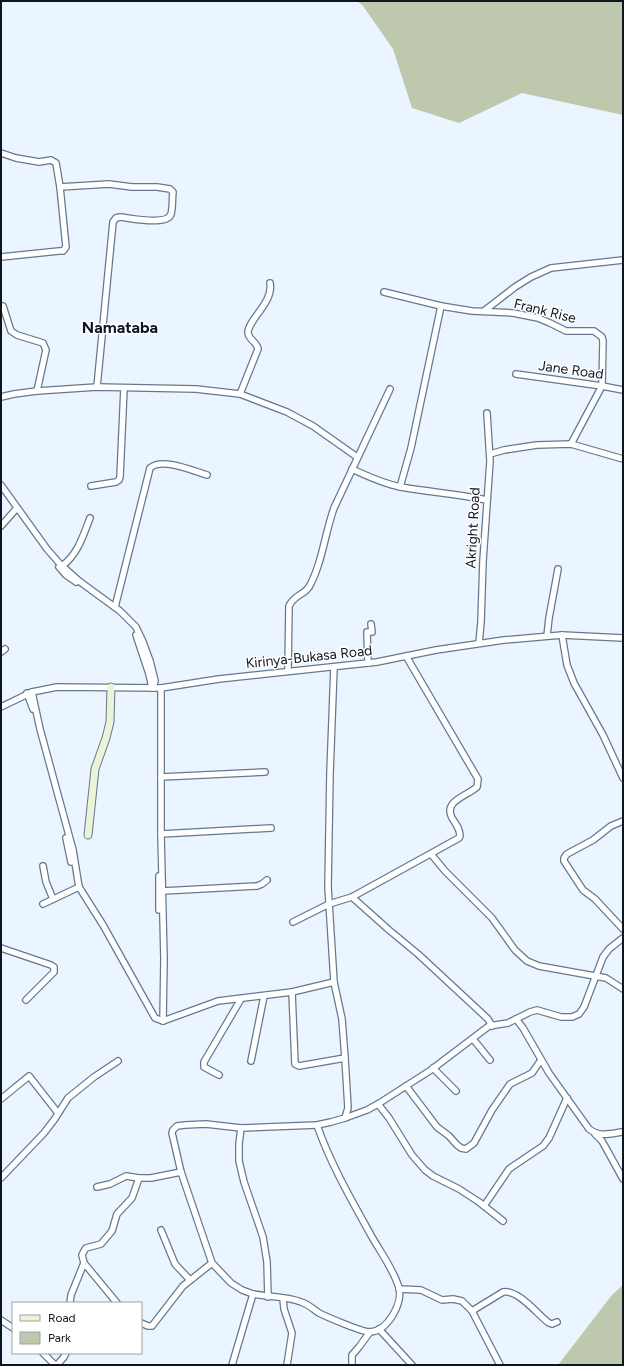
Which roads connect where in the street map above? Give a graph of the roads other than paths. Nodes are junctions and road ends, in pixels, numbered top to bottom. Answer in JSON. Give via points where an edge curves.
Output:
{"nodes":[{"id":1,"x":1,"y":153,"type":"edge"},
{"id":2,"x":60,"y":187,"type":"junction"},
{"id":3,"x":1,"y":257,"type":"edge"},
{"id":4,"x":623,"y":260,"type":"edge"},
{"id":5,"x":270,"y":283,"type":"dead end"},
{"id":6,"x":384,"y":292,"type":"dead end"},
{"id":7,"x":2,"y":306,"type":"dead end"},
{"id":8,"x":441,"y":306,"type":"junction"},
{"id":9,"x":484,"y":311,"type":"junction"},
{"id":10,"x":516,"y":374,"type":"dead end"},
{"id":11,"x":602,"y":386,"type":"junction"},
{"id":12,"x":97,"y":387,"type":"junction"},
{"id":13,"x":124,"y":388,"type":"junction"},
{"id":14,"x":390,"y":389,"type":"dead end"},
{"id":15,"x":623,"y":390,"type":"edge"},
{"id":16,"x":38,"y":391,"type":"junction"},
{"id":17,"x":240,"y":394,"type":"junction"},
{"id":18,"x":1,"y":397,"type":"edge"},
{"id":19,"x":488,"y":414,"type":"dead end"},
{"id":20,"x":571,"y":444,"type":"junction"},
{"id":21,"x":490,"y":454,"type":"junction"},
{"id":22,"x":357,"y":458,"type":"junction"},
{"id":23,"x":623,"y":459,"type":"edge"},
{"id":24,"x":352,"y":469,"type":"junction"},
{"id":25,"x":207,"y":475,"type":"dead end"},
{"id":26,"x":1,"y":485,"type":"edge"},
{"id":27,"x":91,"y":486,"type":"dead end"},
{"id":28,"x":400,"y":487,"type":"junction"},
{"id":29,"x":1,"y":490,"type":"edge"},
{"id":30,"x":487,"y":500,"type":"junction"},
{"id":31,"x":16,"y":508,"type":"junction"},
{"id":32,"x":90,"y":518,"type":"dead end"},
{"id":33,"x":1,"y":526,"type":"edge"},
{"id":34,"x":62,"y":566,"type":"junction"},
{"id":35,"x":558,"y":569,"type":"dead end"},
{"id":36,"x":115,"y":607,"type":"junction"},
{"id":37,"x":371,"y":624,"type":"dead end"},
{"id":38,"x":562,"y":635,"type":"junction"},
{"id":39,"x":547,"y":636,"type":"junction"},
{"id":40,"x":623,"y":638,"type":"edge"},
{"id":41,"x":479,"y":643,"type":"junction"},
{"id":42,"x":406,"y":656,"type":"junction"},
{"id":43,"x":368,"y":663,"type":"junction"},
{"id":44,"x":334,"y":667,"type":"junction"},
{"id":45,"x":288,"y":671,"type":"junction"},
{"id":46,"x":111,"y":687,"type":"junction"},
{"id":47,"x":156,"y":688,"type":"junction"},
{"id":48,"x":30,"y":692,"type":"junction"},
{"id":49,"x":1,"y":706,"type":"edge"},
{"id":50,"x":266,"y":772,"type":"dead end"},
{"id":51,"x":161,"y":777,"type":"junction"},
{"id":52,"x":623,"y":778,"type":"edge"},
{"id":53,"x":623,"y":821,"type":"edge"},
{"id":54,"x":271,"y":828,"type":"dead end"},
{"id":55,"x":161,"y":834,"type":"junction"},
{"id":56,"x":88,"y":835,"type":"dead end"},
{"id":57,"x":431,"y":854,"type":"junction"},
{"id":58,"x":43,"y":866,"type":"dead end"},
{"id":59,"x":267,"y":880,"type":"dead end"},
{"id":60,"x":77,"y":885,"type":"junction"},
{"id":61,"x":163,"y":890,"type":"junction"},
{"id":62,"x":352,"y":897,"type":"junction"},
{"id":63,"x":53,"y":899,"type":"junction"},
{"id":64,"x":43,"y":904,"type":"dead end"},
{"id":65,"x":329,"y":904,"type":"junction"},
{"id":66,"x":159,"y":910,"type":"dead end"},
{"id":67,"x":293,"y":922,"type":"dead end"},
{"id":68,"x":623,"y":929,"type":"edge"},
{"id":69,"x":623,"y":938,"type":"edge"},
{"id":70,"x":1,"y":948,"type":"edge"},
{"id":71,"x":596,"y":976,"type":"junction"},
{"id":72,"x":334,"y":982,"type":"junction"},
{"id":73,"x":623,"y":989,"type":"edge"},
{"id":74,"x":292,"y":992,"type":"junction"},
{"id":75,"x":264,"y":996,"type":"junction"},
{"id":76,"x":241,"y":999,"type":"junction"},
{"id":77,"x":26,"y":1000,"type":"dead end"},
{"id":78,"x":516,"y":1019,"type":"junction"},
{"id":79,"x":162,"y":1021,"type":"junction"},
{"id":80,"x":492,"y":1026,"type":"junction"},
{"id":81,"x":473,"y":1039,"type":"junction"},
{"id":82,"x":345,"y":1058,"type":"junction"},
{"id":83,"x":490,"y":1060,"type":"dead end"},
{"id":84,"x":541,"y":1060,"type":"junction"},
{"id":85,"x":118,"y":1061,"type":"dead end"},
{"id":86,"x":251,"y":1062,"type":"dead end"},
{"id":87,"x":433,"y":1068,"type":"junction"},
{"id":88,"x":219,"y":1075,"type":"dead end"},
{"id":89,"x":406,"y":1086,"type":"junction"},
{"id":90,"x":456,"y":1091,"type":"dead end"},
{"id":91,"x":566,"y":1098,"type":"junction"},
{"id":92,"x":1,"y":1099,"type":"edge"},
{"id":93,"x":378,"y":1104,"type":"junction"},
{"id":94,"x":58,"y":1113,"type":"junction"},
{"id":95,"x":345,"y":1118,"type":"junction"},
{"id":96,"x":317,"y":1125,"type":"junction"},
{"id":97,"x":241,"y":1128,"type":"junction"},
{"id":98,"x":622,"y":1132,"type":"dead end"},
{"id":99,"x":595,"y":1134,"type":"junction"},
{"id":100,"x":181,"y":1172,"type":"junction"},
{"id":101,"x":1,"y":1178,"type":"edge"},
{"id":102,"x":139,"y":1178,"type":"junction"},
{"id":103,"x":623,"y":1179,"type":"edge"},
{"id":104,"x":97,"y":1187,"type":"dead end"},
{"id":105,"x":484,"y":1206,"type":"junction"},
{"id":106,"x":503,"y":1221,"type":"dead end"},
{"id":107,"x":161,"y":1230,"type":"dead end"},
{"id":108,"x":84,"y":1263,"type":"junction"},
{"id":109,"x":212,"y":1263,"type":"junction"},
{"id":110,"x":190,"y":1280,"type":"junction"},
{"id":111,"x":399,"y":1289,"type":"junction"},
{"id":112,"x":253,"y":1294,"type":"junction"},
{"id":113,"x":268,"y":1297,"type":"junction"},
{"id":114,"x":283,"y":1298,"type":"junction"},
{"id":115,"x":70,"y":1302,"type":"edge"},
{"id":116,"x":116,"y":1302,"type":"edge"},
{"id":117,"x":472,"y":1312,"type":"junction"},
{"id":118,"x":1,"y":1320,"type":"edge"},
{"id":119,"x":557,"y":1322,"type":"dead end"},
{"id":120,"x":142,"y":1323,"type":"edge"},
{"id":121,"x":12,"y":1327,"type":"edge"},
{"id":122,"x":379,"y":1330,"type":"junction"},
{"id":123,"x":370,"y":1332,"type":"junction"},
{"id":124,"x":44,"y":1354,"type":"edge"},
{"id":125,"x":65,"y":1354,"type":"edge"},
{"id":126,"x":56,"y":1365,"type":"edge"},
{"id":127,"x":232,"y":1365,"type":"edge"},
{"id":128,"x":287,"y":1365,"type":"edge"},
{"id":129,"x":352,"y":1365,"type":"edge"},
{"id":130,"x":412,"y":1365,"type":"edge"},
{"id":131,"x":500,"y":1365,"type":"edge"}],
"edges":[{"from":1,"to":2,"type":"street","via":[[39,162],[54,161]]},
{"from":2,"to":3,"type":"street","via":[[65,249]]},
{"from":2,"to":12,"type":"street","via":[[109,184],[132,188],[157,187],[173,192],[171,214],[166,220],[120,217],[113,222]]},
{"from":4,"to":9,"type":"street","via":[[551,268],[515,287]]},
{"from":5,"to":17,"type":"street","via":[[270,292],[249,330],[250,337],[258,349]]},
{"from":6,"to":8,"type":"street","name":"Frank Rise"},
{"from":7,"to":16,"type":"street","via":[[11,331],[43,343],[46,350]]},
{"from":8,"to":9,"type":"street","name":"Frank Rise"},
{"from":8,"to":28,"type":"street","via":[[411,448]]},
{"from":9,"to":11,"type":"street","name":"Frank Rise","via":[[538,318],[566,332],[594,331],[604,341]]},
{"from":10,"to":11,"type":"street","name":"Jane Road"},
{"from":11,"to":15,"type":"street","name":"Jane Road"},
{"from":11,"to":20,"type":"street","name":"Frank Rise"},
{"from":12,"to":13,"type":"street"},
{"from":12,"to":16,"type":"street"},
{"from":13,"to":17,"type":"street","via":[[196,389]]},
{"from":13,"to":27,"type":"street","via":[[120,477],[116,482]]},
{"from":14,"to":22,"type":"street"},
{"from":16,"to":18,"type":"street"},
{"from":17,"to":22,"type":"street","via":[[287,412],[313,426]]},
{"from":19,"to":21,"type":"street","name":"Akright Road"},
{"from":20,"to":21,"type":"street","via":[[537,445]]},
{"from":20,"to":23,"type":"street"},
{"from":21,"to":30,"type":"street","name":"Akright Road"},
{"from":22,"to":24,"type":"street"},
{"from":24,"to":28,"type":"street"},
{"from":24,"to":45,"type":"street","via":[[328,524],[323,547],[308,588],[292,599],[289,606]]},
{"from":25,"to":36,"type":"street","via":[[162,463],[150,468]]},
{"from":26,"to":31,"type":"street"},
{"from":28,"to":30,"type":"street"},
{"from":29,"to":47,"type":"street","via":[[66,575],[116,610],[131,626]]},
{"from":30,"to":41,"type":"street","name":"Akright Road"},
{"from":31,"to":33,"type":"street"},
{"from":31,"to":34,"type":"street"},
{"from":32,"to":34,"type":"street","via":[[75,554]]},
{"from":34,"to":36,"type":"street"},
{"from":35,"to":39,"type":"street"},
{"from":36,"to":47,"type":"street","via":[[136,627],[150,661]]},
{"from":37,"to":43,"type":"street","via":[[372,632],[367,632]]},
{"from":38,"to":39,"type":"street","name":"Kirinya-Bukasa Road"},
{"from":38,"to":40,"type":"street","name":"Kirinya-Bukasa Road"},
{"from":38,"to":52,"type":"street","via":[[567,665],[574,683]]},
{"from":39,"to":41,"type":"street","name":"Kirinya-Bukasa Road"},
{"from":41,"to":42,"type":"street","name":"Kirinya-Bukasa Road"},
{"from":42,"to":43,"type":"street","name":"Kirinya-Bukasa Road"},
{"from":42,"to":57,"type":"street","via":[[478,779],[477,787],[454,802],[450,809],[460,833],[459,838]]},
{"from":43,"to":44,"type":"street","name":"Kirinya-Bukasa Road"},
{"from":44,"to":45,"type":"street","name":"Kirinya-Bukasa Road"},
{"from":44,"to":65,"type":"street"},
{"from":45,"to":47,"type":"street","name":"Kirinya-Bukasa Road"},
{"from":46,"to":47,"type":"street","name":"Kirinya-Bukasa Road"},
{"from":46,"to":48,"type":"street","name":"Kirinya-Bukasa Road","via":[[57,687]]},
{"from":46,"to":56,"type":"street","via":[[110,722],[95,769]]},
{"from":47,"to":51,"type":"street"},
{"from":47,"to":66,"type":"street"},
{"from":48,"to":49,"type":"street","name":"Kirinya-Bukasa Road"},
{"from":48,"to":60,"type":"street","via":[[73,850]]},
{"from":50,"to":51,"type":"street"},
{"from":51,"to":55,"type":"street"},
{"from":53,"to":68,"type":"street","via":[[567,854],[564,860],[583,890]]},
{"from":54,"to":55,"type":"street"},
{"from":55,"to":61,"type":"street"},
{"from":57,"to":62,"type":"street"},
{"from":57,"to":71,"type":"street","via":[[492,918],[520,956],[539,966]]},
{"from":58,"to":63,"type":"street"},
{"from":59,"to":61,"type":"street","via":[[257,886]]},
{"from":60,"to":63,"type":"street"},
{"from":60,"to":79,"type":"street","via":[[107,932],[155,1018]]},
{"from":61,"to":79,"type":"street"},
{"from":62,"to":65,"type":"street"},
{"from":62,"to":80,"type":"street","via":[[418,954],[488,1019]]},
{"from":63,"to":64,"type":"street"},
{"from":65,"to":67,"type":"street"},
{"from":65,"to":72,"type":"street"},
{"from":69,"to":71,"type":"street","via":[[603,957]]},
{"from":70,"to":77,"type":"street","via":[[54,967],[54,972]]},
{"from":71,"to":73,"type":"street","via":[[609,980]]},
{"from":71,"to":78,"type":"street","via":[[579,1014],[561,1017],[537,1010]]},
{"from":72,"to":74,"type":"street"},
{"from":72,"to":82,"type":"street","via":[[342,1019]]},
{"from":74,"to":75,"type":"street"},
{"from":74,"to":82,"type":"street","via":[[295,1064],[299,1066]]},
{"from":75,"to":76,"type":"street"},
{"from":75,"to":86,"type":"street"},
{"from":76,"to":79,"type":"street","via":[[218,1001]]},
{"from":76,"to":88,"type":"street","via":[[204,1062],[204,1067]]},
{"from":78,"to":80,"type":"street"},
{"from":78,"to":84,"type":"street"},
{"from":80,"to":81,"type":"street"},
{"from":81,"to":83,"type":"street"},
{"from":81,"to":87,"type":"street"},
{"from":82,"to":95,"type":"street","via":[[348,1108]]},
{"from":84,"to":89,"type":"street","via":[[532,1073],[510,1084],[474,1143],[466,1149],[457,1145],[438,1127]]},
{"from":84,"to":91,"type":"street"},
{"from":85,"to":94,"type":"street","via":[[68,1098]]},
{"from":87,"to":89,"type":"street"},
{"from":87,"to":90,"type":"street"},
{"from":89,"to":93,"type":"street"},
{"from":91,"to":99,"type":"street"},
{"from":91,"to":105,"type":"street","via":[[543,1146],[509,1168]]},
{"from":92,"to":94,"type":"street","via":[[28,1076]]},
{"from":93,"to":95,"type":"street"},
{"from":93,"to":105,"type":"street","via":[[425,1170]]},
{"from":94,"to":101,"type":"street","via":[[44,1133]]},
{"from":95,"to":96,"type":"street"},
{"from":96,"to":97,"type":"street"},
{"from":96,"to":111,"type":"street","via":[[327,1151]]},
{"from":97,"to":100,"type":"street","via":[[206,1124],[177,1126],[172,1133]]},
{"from":97,"to":113,"type":"street","via":[[239,1161],[263,1237]]},
{"from":98,"to":99,"type":"street"},
{"from":99,"to":103,"type":"street","via":[[602,1141]]},
{"from":100,"to":102,"type":"street"},
{"from":100,"to":109,"type":"street"},
{"from":102,"to":104,"type":"street","via":[[123,1177]]},
{"from":102,"to":108,"type":"street","via":[[132,1198],[117,1214],[112,1231],[101,1244],[86,1248],[82,1255]]},
{"from":105,"to":106,"type":"street"},
{"from":107,"to":110,"type":"street","via":[[172,1260]]},
{"from":108,"to":115,"type":"street"},
{"from":108,"to":116,"type":"street"},
{"from":109,"to":110,"type":"street"},
{"from":109,"to":112,"type":"street","via":[[231,1283]]},
{"from":110,"to":120,"type":"street","via":[[152,1326]]},
{"from":111,"to":117,"type":"street","via":[[421,1290],[442,1300],[457,1299]]},
{"from":111,"to":122,"type":"street","via":[[393,1316]]},
{"from":112,"to":113,"type":"street"},
{"from":112,"to":127,"type":"street"},
{"from":113,"to":114,"type":"street"},
{"from":114,"to":123,"type":"street","via":[[301,1302],[319,1313]]},
{"from":114,"to":128,"type":"street","via":[[292,1334]]},
{"from":117,"to":119,"type":"street","via":[[507,1291],[524,1301],[549,1323]]},
{"from":117,"to":131,"type":"street"},
{"from":118,"to":121,"type":"street"},
{"from":122,"to":123,"type":"street"},
{"from":122,"to":130,"type":"street"},
{"from":123,"to":129,"type":"street","via":[[352,1354]]},
{"from":124,"to":126,"type":"street"},
{"from":125,"to":126,"type":"street"}]}
